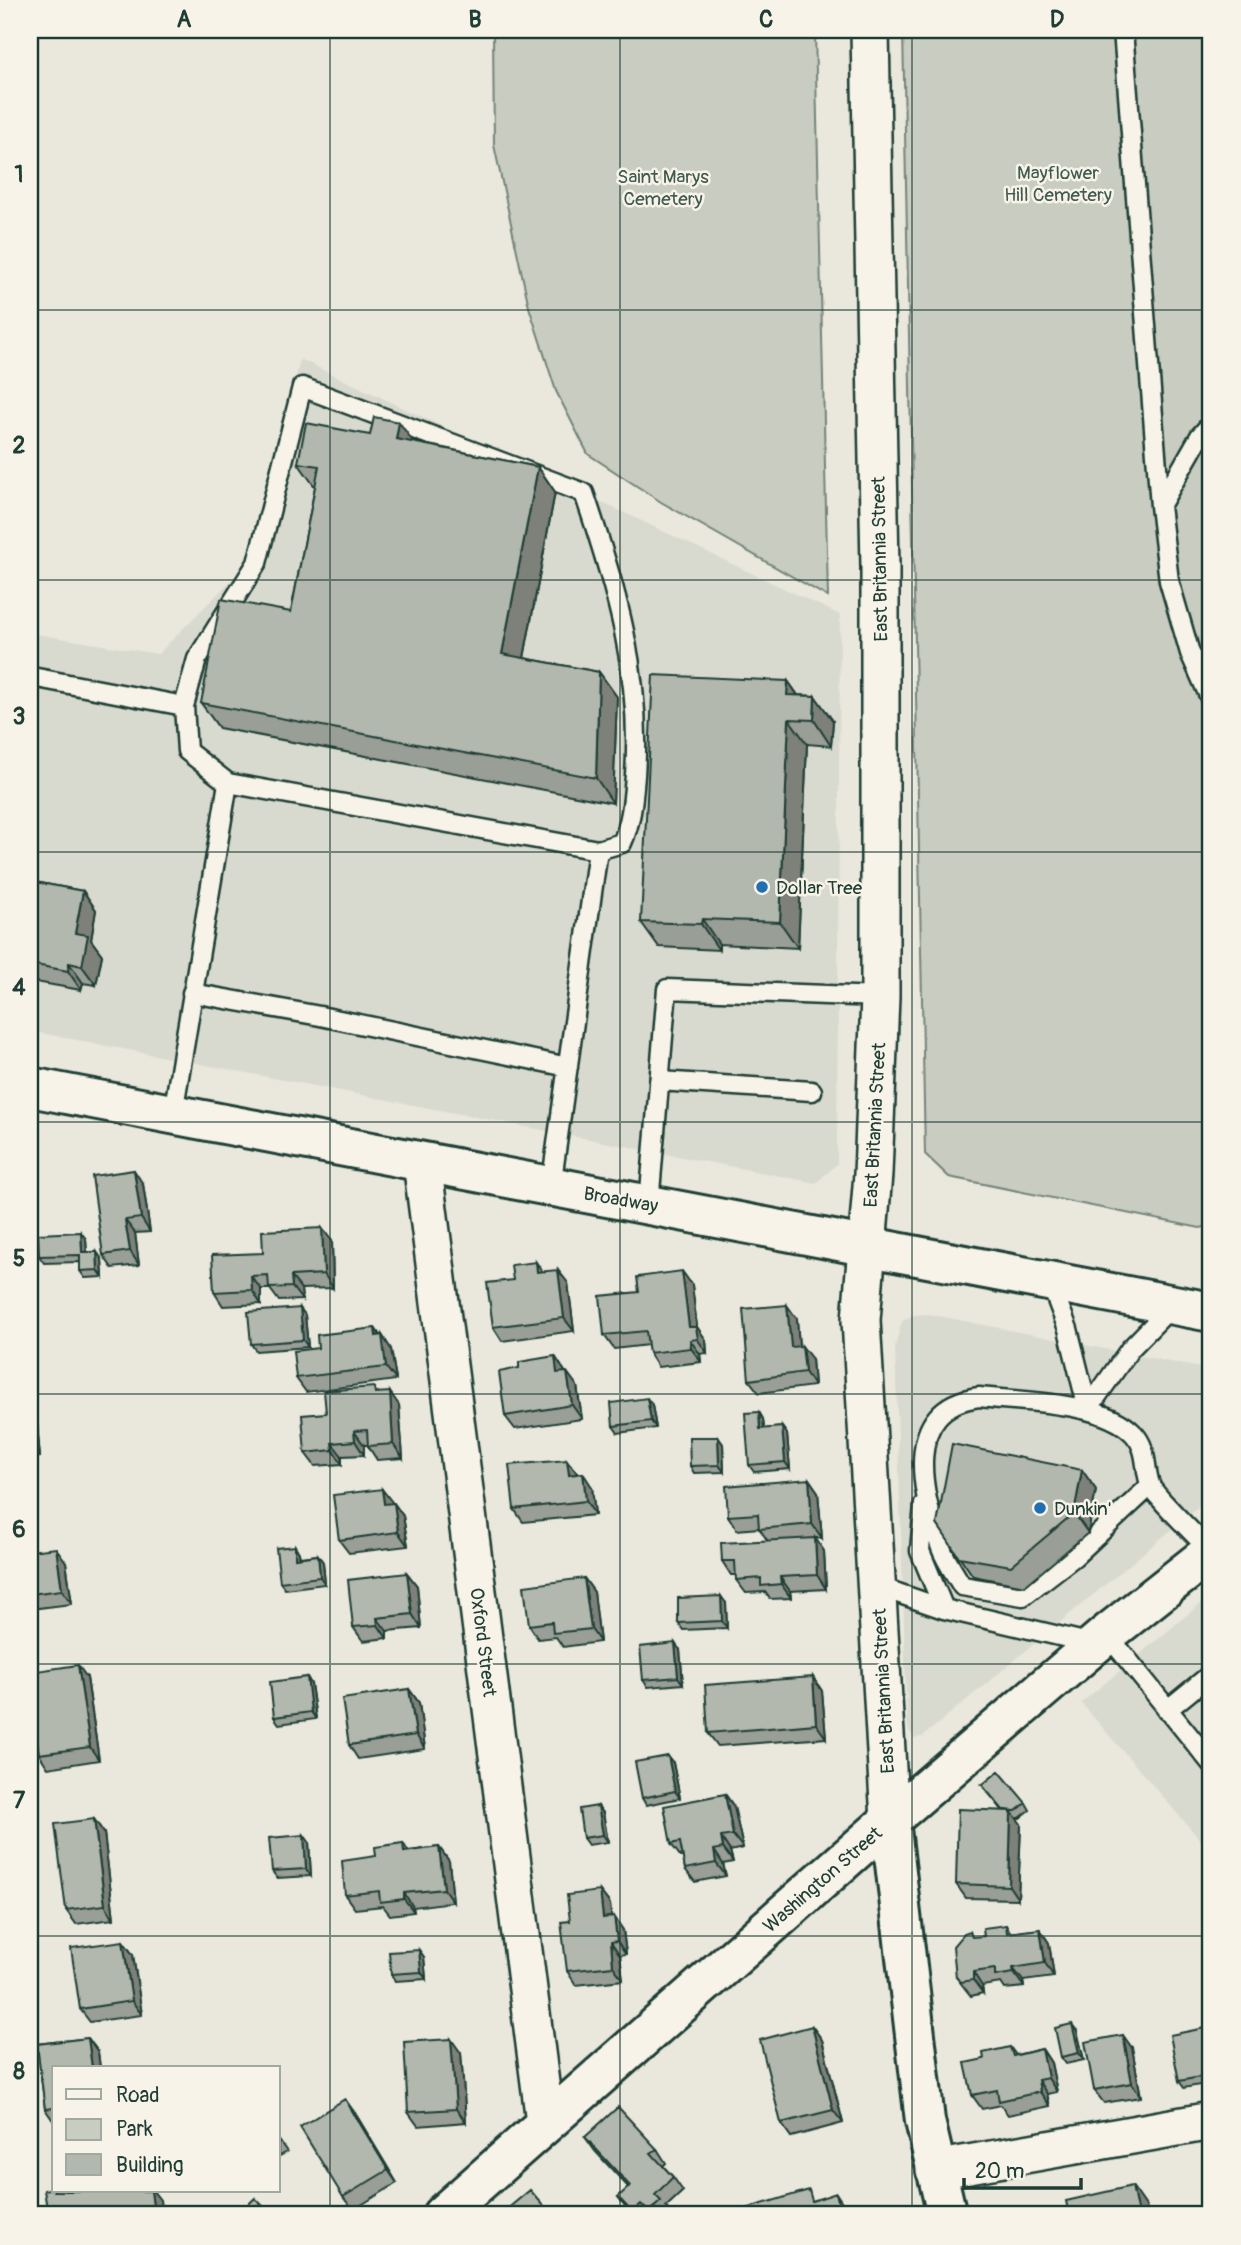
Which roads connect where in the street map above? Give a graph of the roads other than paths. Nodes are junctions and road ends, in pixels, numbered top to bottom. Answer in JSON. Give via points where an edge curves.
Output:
{"nodes":[{"id":1,"x":870,"y":30,"type":"edge"},
{"id":2,"x":1124,"y":30,"type":"edge"},
{"id":3,"x":1211,"y":424,"type":"edge"},
{"id":4,"x":1160,"y":506,"type":"junction"},
{"id":5,"x":30,"y":685,"type":"edge"},
{"id":6,"x":1211,"y":700,"type":"edge"},
{"id":7,"x":184,"y":706,"type":"junction"},
{"id":8,"x":228,"y":783,"type":"junction"},
{"id":9,"x":598,"y":850,"type":"junction"},
{"id":10,"x":192,"y":993,"type":"junction"},
{"id":11,"x":880,"y":997,"type":"junction"},
{"id":12,"x":568,"y":1067,"type":"junction"},
{"id":13,"x":659,"y":1081,"type":"junction"},
{"id":14,"x":30,"y":1087,"type":"edge"},
{"id":15,"x":812,"y":1091,"type":"dead end"},
{"id":16,"x":173,"y":1114,"type":"junction"},
{"id":17,"x":422,"y":1162,"type":"junction"},
{"id":18,"x":551,"y":1187,"type":"junction"},
{"id":19,"x":649,"y":1204,"type":"junction"},
{"id":20,"x":867,"y":1247,"type":"junction"},
{"id":21,"x":1050,"y":1282,"type":"junction"},
{"id":22,"x":1172,"y":1305,"type":"junction"},
{"id":23,"x":1211,"y":1312,"type":"edge"},
{"id":24,"x":1088,"y":1409,"type":"junction"},
{"id":25,"x":1150,"y":1486,"type":"junction"},
{"id":26,"x":925,"y":1493,"type":"junction"},
{"id":27,"x":1211,"y":1552,"type":"edge"},
{"id":28,"x":877,"y":1586,"type":"junction"},
{"id":29,"x":944,"y":1609,"type":"junction"},
{"id":30,"x":1101,"y":1639,"type":"junction"},
{"id":31,"x":1211,"y":1674,"type":"edge"},
{"id":32,"x":1167,"y":1710,"type":"junction"},
{"id":33,"x":1211,"y":1763,"type":"edge"},
{"id":34,"x":890,"y":1820,"type":"junction"},
{"id":35,"x":1211,"y":2121,"type":"edge"},
{"id":36,"x":545,"y":2122,"type":"junction"},
{"id":37,"x":935,"y":2170,"type":"junction"},
{"id":38,"x":442,"y":2215,"type":"edge"},
{"id":39,"x":947,"y":2215,"type":"edge"}],
"edges":[{"from":1,"to":11,"type":"street","name":"East Britannia Street","via":[[880,568]]},
{"from":2,"to":4,"type":"lane"},
{"from":3,"to":4,"type":"lane"},
{"from":4,"to":6,"type":"lane","via":[[1169,581],[1190,653]]},
{"from":5,"to":7,"type":"lane","via":[[32,677]]},
{"from":7,"to":8,"type":"lane","via":[[187,751]]},
{"from":7,"to":9,"type":"lane","via":[[197,659],[257,563],[302,387],[584,493],[611,573],[630,659],[637,742],[631,820],[622,843]]},
{"from":8,"to":9,"type":"lane"},
{"from":8,"to":10,"type":"lane"},
{"from":9,"to":12,"type":"lane"},
{"from":10,"to":12,"type":"lane"},
{"from":10,"to":16,"type":"lane"},
{"from":11,"to":13,"type":"lane","via":[[667,989]]},
{"from":11,"to":20,"type":"street","name":"East Britannia Street"},
{"from":12,"to":18,"type":"lane"},
{"from":13,"to":15,"type":"lane"},
{"from":13,"to":19,"type":"lane"},
{"from":14,"to":16,"type":"street","name":"Broadway"},
{"from":16,"to":17,"type":"street","name":"Broadway"},
{"from":17,"to":18,"type":"street","name":"Broadway"},
{"from":17,"to":36,"type":"street","name":"Oxford Street"},
{"from":18,"to":19,"type":"street","name":"Broadway"},
{"from":19,"to":20,"type":"street","name":"Broadway"},
{"from":20,"to":21,"type":"street","name":"Broadway"},
{"from":20,"to":28,"type":"street","name":"East Britannia Street","via":[[861,1320]]},
{"from":21,"to":22,"type":"street","name":"Broadway"},
{"from":21,"to":24,"type":"lane","via":[[1068,1329]]},
{"from":22,"to":23,"type":"street","name":"Broadway"},
{"from":22,"to":24,"type":"lane","via":[[1130,1349]]},
{"from":24,"to":25,"type":"lane","via":[[1134,1434],[1146,1456]]},
{"from":24,"to":26,"type":"lane","via":[[979,1397],[953,1404],[928,1429],[923,1446]]},
{"from":25,"to":26,"type":"lane","via":[[1075,1556],[1023,1596],[962,1586],[942,1550]]},
{"from":25,"to":27,"type":"lane"},
{"from":26,"to":29,"type":"lane","via":[[920,1550]]},
{"from":27,"to":30,"type":"street","name":"Washington Street"},
{"from":28,"to":29,"type":"lane"},
{"from":28,"to":34,"type":"street","name":"East Britannia Street"},
{"from":29,"to":30,"type":"lane"},
{"from":30,"to":32,"type":"lane"},
{"from":30,"to":34,"type":"street","name":"Washington Street"},
{"from":31,"to":32,"type":"lane"},
{"from":32,"to":33,"type":"lane"},
{"from":34,"to":36,"type":"street","name":"Washington Street"},
{"from":34,"to":37,"type":"street","name":"East Britannia Street","via":[[925,2121]]},
{"from":35,"to":37,"type":"street"},
{"from":36,"to":38,"type":"street","name":"Washington Street"},
{"from":37,"to":39,"type":"street","name":"East Britannia Street"}]}
